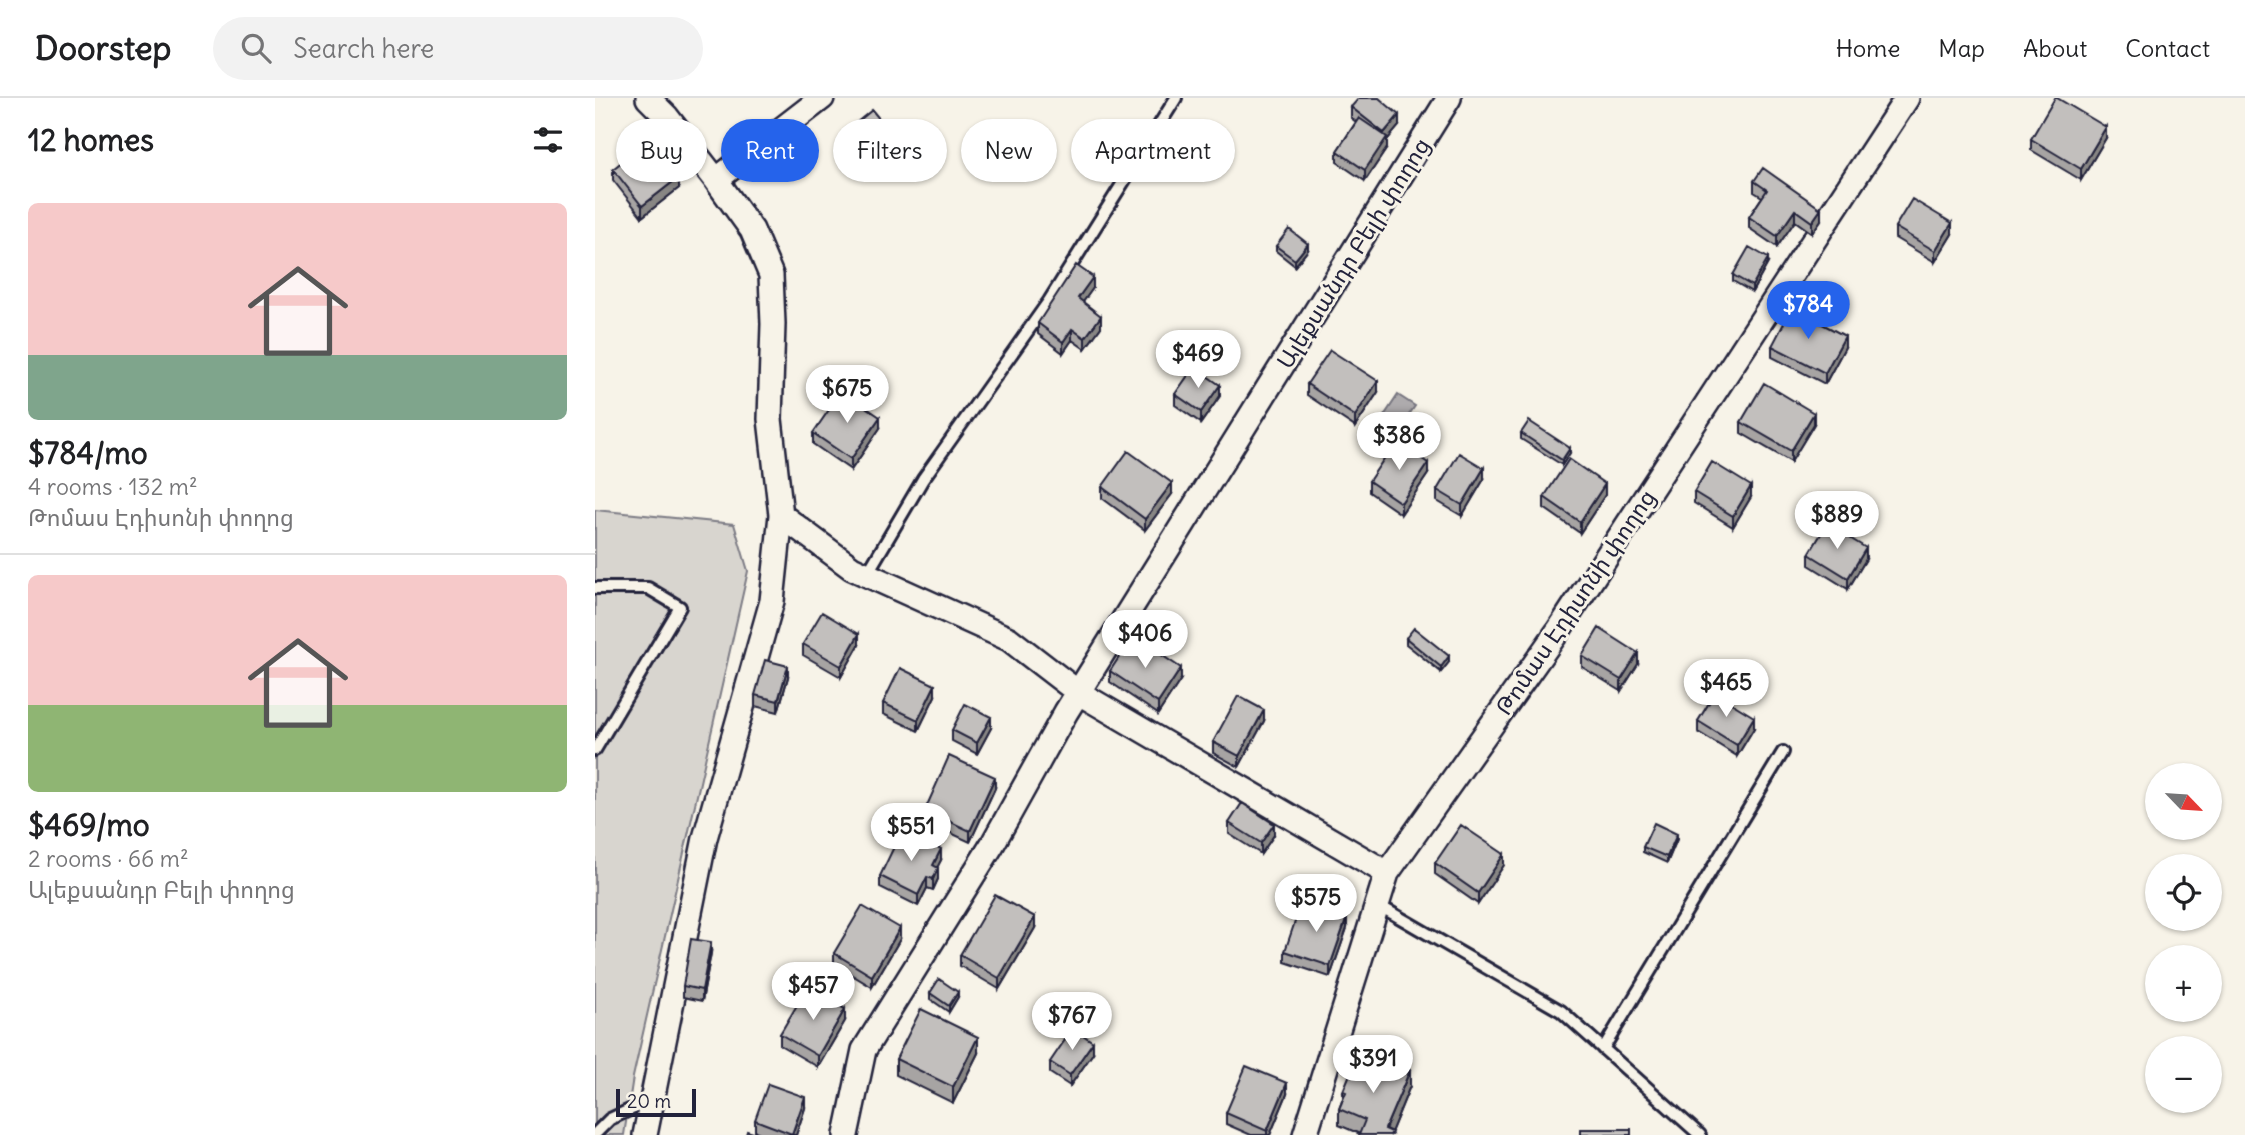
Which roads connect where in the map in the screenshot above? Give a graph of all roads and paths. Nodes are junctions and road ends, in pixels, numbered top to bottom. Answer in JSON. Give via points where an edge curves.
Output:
{"nodes":[{"id":1,"x":648,"y":98,"type":"edge"},
{"id":2,"x":822,"y":98,"type":"edge"},
{"id":3,"x":1176,"y":98,"type":"edge"},
{"id":4,"x":1449,"y":98,"type":"edge"},
{"id":5,"x":1907,"y":98,"type":"edge"},
{"id":6,"x":716,"y":180,"type":"junction"},
{"id":7,"x":781,"y":515,"type":"junction"},
{"id":8,"x":867,"y":574,"type":"junction"},
{"id":9,"x":595,"y":588,"type":"edge"},
{"id":10,"x":1079,"y":693,"type":"junction"},
{"id":11,"x":595,"y":750,"type":"edge"},
{"id":12,"x":1783,"y":752,"type":"dead end"},
{"id":13,"x":1387,"y":873,"type":"junction"},
{"id":14,"x":1378,"y":905,"type":"junction"},
{"id":15,"x":1603,"y":1049,"type":"junction"},
{"id":16,"x":651,"y":1100,"type":"junction"},
{"id":17,"x":595,"y":1134,"type":"edge"},
{"id":18,"x":645,"y":1135,"type":"edge"},
{"id":19,"x":846,"y":1135,"type":"edge"},
{"id":20,"x":1305,"y":1135,"type":"edge"},
{"id":21,"x":1700,"y":1135,"type":"edge"}],
"edges":[{"from":1,"to":6,"type":"street"},
{"from":2,"to":6,"type":"street"},
{"from":3,"to":8,"type":"lane","via":[[1049,301],[923,479]]},
{"from":4,"to":10,"type":"street","name":"Ալեքսանդր Բելի փողոց"},
{"from":5,"to":13,"type":"street","name":"Թոմաս Էդիսոնի փողոց","via":[[1559,631]]},
{"from":6,"to":7,"type":"street","via":[[752,230],[771,275],[770,419]]},
{"from":7,"to":8,"type":"street","via":[[852,568]]},
{"from":7,"to":16,"type":"street","via":[[772,601],[705,838]]},
{"from":8,"to":10,"type":"street","via":[[1009,639]]},
{"from":9,"to":11,"type":"lane","via":[[648,588],[680,607]]},
{"from":10,"to":13,"type":"street"},
{"from":10,"to":19,"type":"street","name":"Ալեքսանդր Բելի փողոց","via":[[992,845],[864,1050]]},
{"from":12,"to":15,"type":"lane"},
{"from":13,"to":14,"type":"street","name":"Թոմաս Էդիսոնի փողոց"},
{"from":14,"to":15,"type":"lane","via":[[1561,1011]]},
{"from":14,"to":20,"type":"street","name":"Թոմաս Էդիսոնի փողոց"},
{"from":15,"to":21,"type":"lane"},
{"from":16,"to":17,"type":"lane","via":[[610,1119]]},
{"from":16,"to":18,"type":"street"}]}
